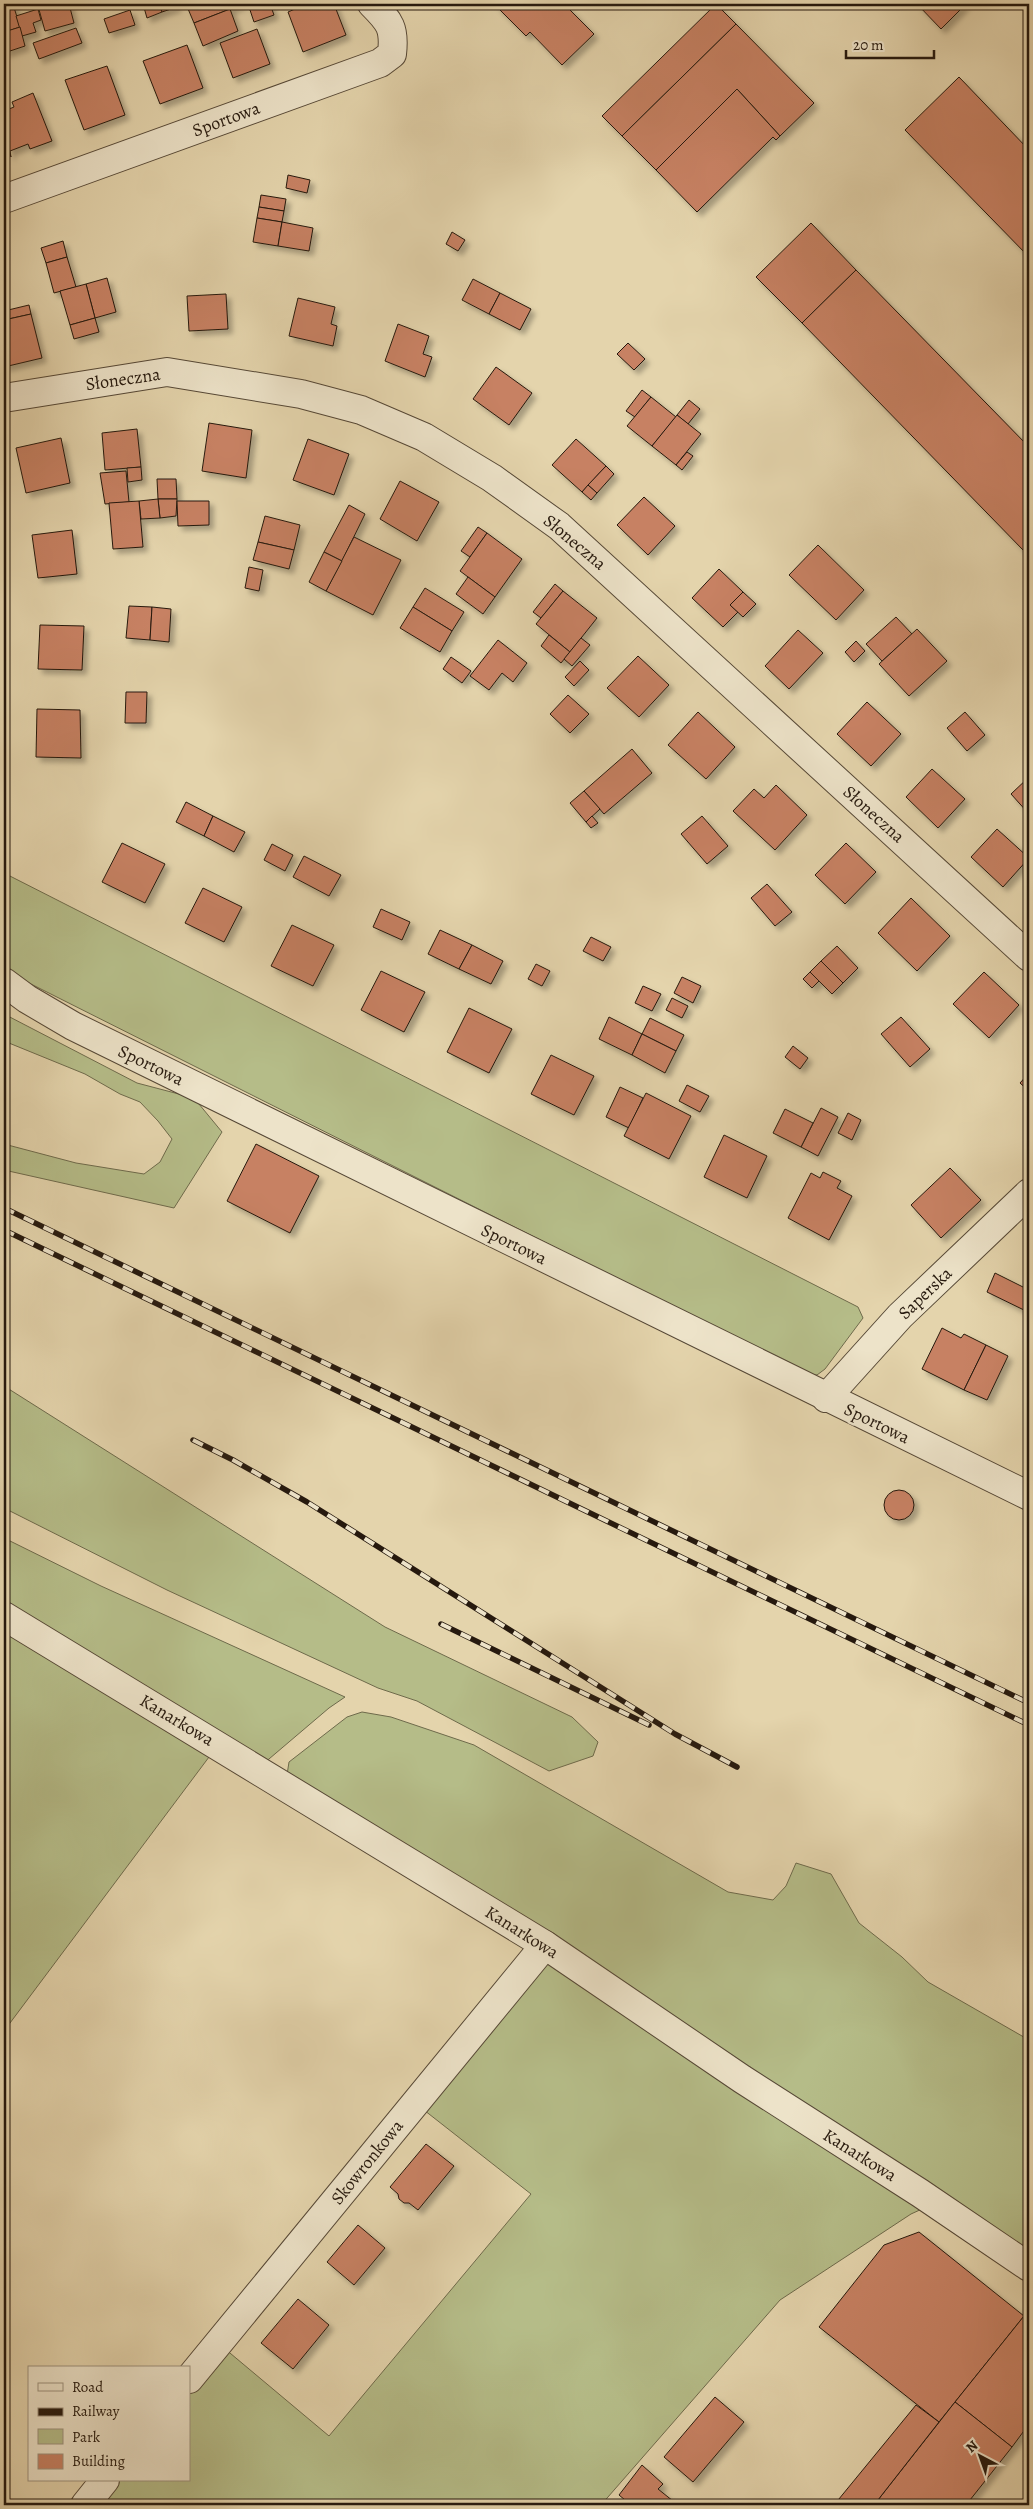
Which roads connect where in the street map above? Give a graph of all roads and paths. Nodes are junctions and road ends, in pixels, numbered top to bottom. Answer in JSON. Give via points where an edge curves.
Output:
{"nodes":[{"id":1,"x":372,"y":4,"type":"edge"},
{"id":2,"x":4,"y":199,"type":"edge"},
{"id":3,"x":4,"y":398,"type":"edge"},
{"id":4,"x":1029,"y":956,"type":"edge"},
{"id":5,"x":4,"y":982,"type":"edge"},
{"id":6,"x":1029,"y":1193,"type":"edge"},
{"id":7,"x":826,"y":1398,"type":"junction"},
{"id":8,"x":1029,"y":1496,"type":"edge"},
{"id":9,"x":4,"y":1616,"type":"edge"},
{"id":10,"x":545,"y":1945,"type":"junction"},
{"id":11,"x":1029,"y":2267,"type":"edge"},
{"id":12,"x":190,"y":2378,"type":"edge"},
{"id":13,"x":103,"y":2482,"type":"edge"},
{"id":14,"x":85,"y":2505,"type":"edge"}],
"edges":[{"from":1,"to":2,"type":"street","name":"Sportowa","via":[[391,24],[394,37],[392,54],[380,64]]},
{"from":3,"to":4,"type":"street","name":"Słoneczna","via":[[167,372],[301,394],[361,410],[424,437],[492,478],[559,526]]},
{"from":5,"to":7,"type":"street","name":"Sportowa","via":[[73,1026]]},
{"from":6,"to":7,"type":"street","name":"Saperska","via":[[900,1316]]},
{"from":7,"to":8,"type":"street","name":"Sportowa"},
{"from":9,"to":10,"type":"street","name":"Kanarkowa"},
{"from":10,"to":11,"type":"street","name":"Kanarkowa","via":[[742,2080]]},
{"from":10,"to":12,"type":"street","name":"Skowronkowa"},
{"from":13,"to":14,"type":"street"}]}
